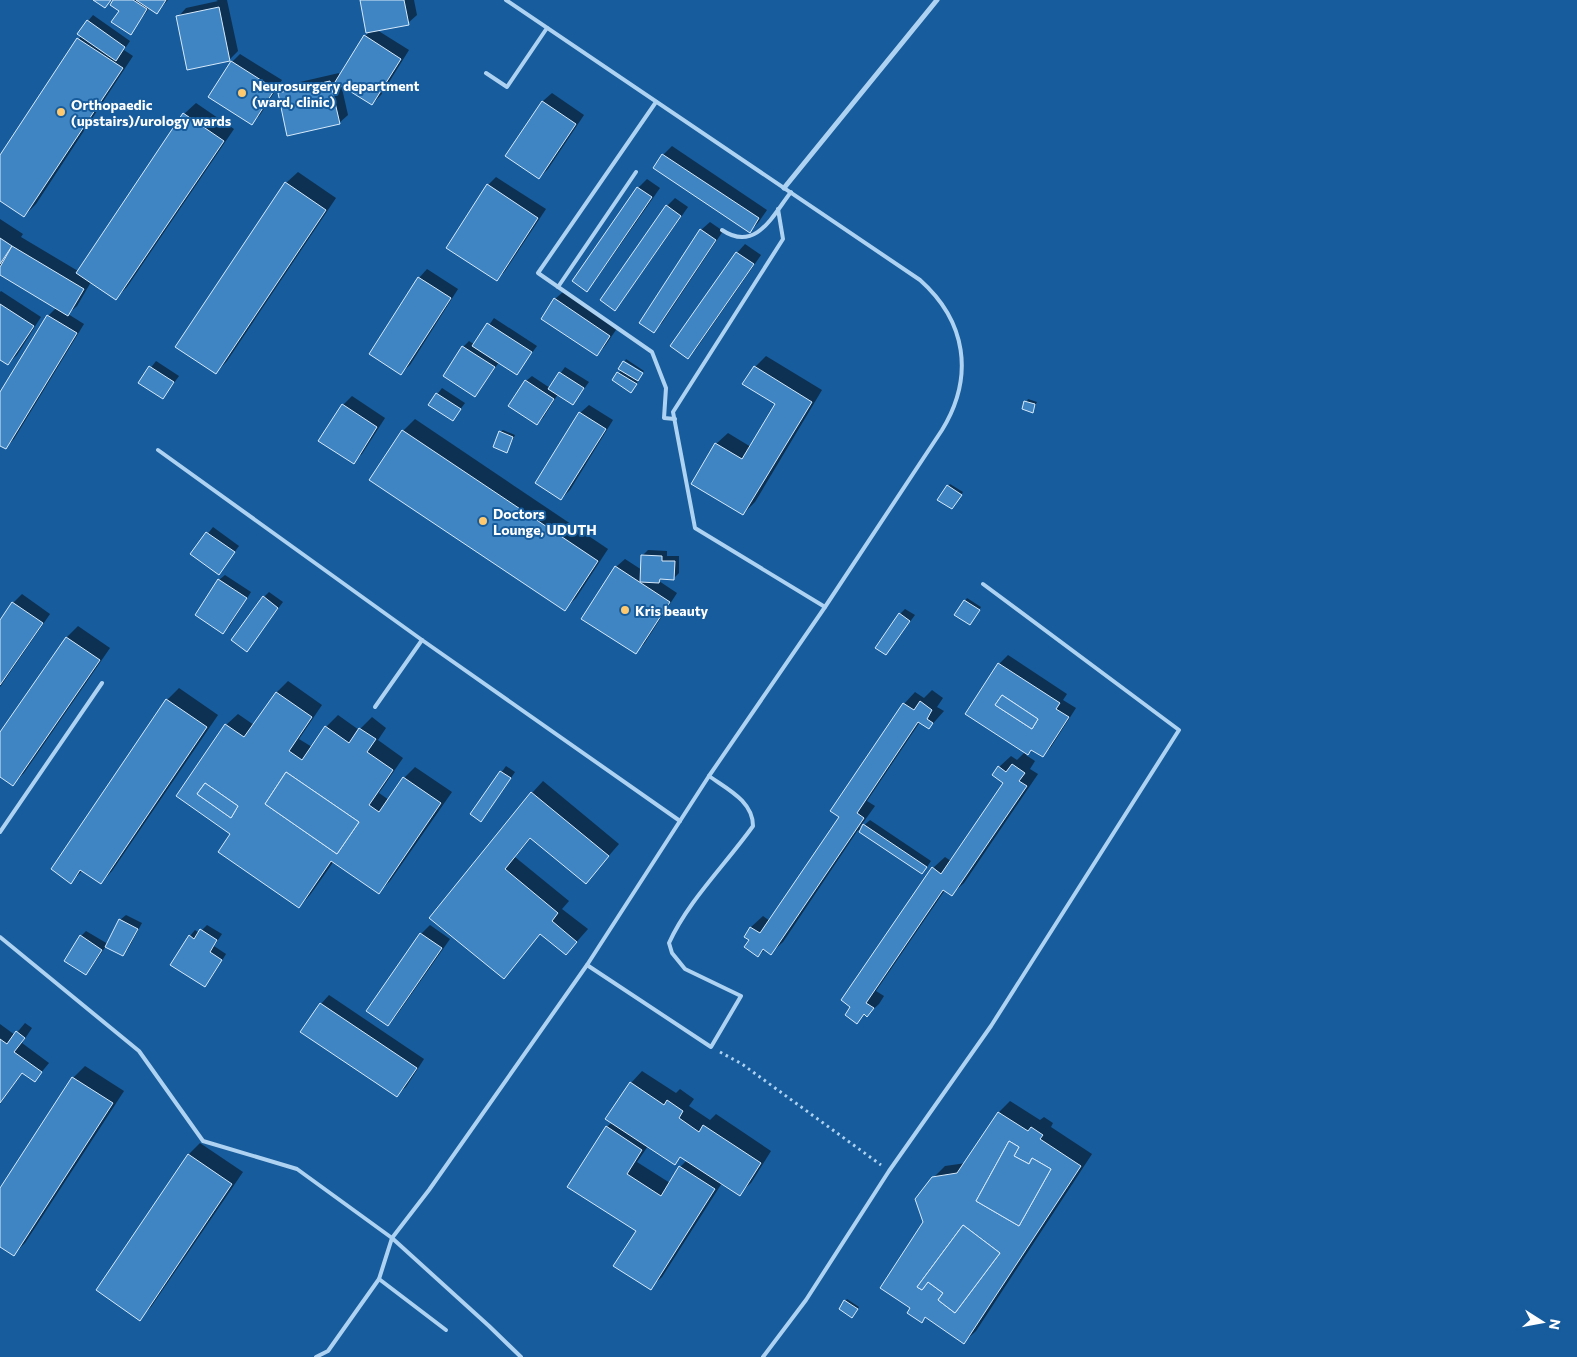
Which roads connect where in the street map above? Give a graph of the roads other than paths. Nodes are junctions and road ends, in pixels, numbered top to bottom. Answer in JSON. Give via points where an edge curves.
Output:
{"nodes":[{"id":1,"x":506,"y":0,"type":"edge"},
{"id":2,"x":937,"y":0,"type":"edge"},
{"id":3,"x":547,"y":28,"type":"junction"},
{"id":4,"x":486,"y":73,"type":"dead end"},
{"id":5,"x":656,"y":102,"type":"junction"},
{"id":6,"x":636,"y":172,"type":"dead end"},
{"id":7,"x":784,"y":188,"type":"junction"},
{"id":8,"x":791,"y":192,"type":"junction"},
{"id":9,"x":778,"y":209,"type":"junction"},
{"id":10,"x":722,"y":230,"type":"dead end"},
{"id":11,"x":558,"y":286,"type":"junction"},
{"id":12,"x":675,"y":419,"type":"junction"},
{"id":13,"x":158,"y":450,"type":"dead end"},
{"id":14,"x":983,"y":584,"type":"dead end"},
{"id":15,"x":825,"y":607,"type":"junction"},
{"id":16,"x":422,"y":640,"type":"junction"},
{"id":17,"x":102,"y":683,"type":"dead end"},
{"id":18,"x":375,"y":707,"type":"dead end"},
{"id":19,"x":709,"y":776,"type":"junction"},
{"id":20,"x":680,"y":821,"type":"junction"},
{"id":21,"x":0,"y":832,"type":"edge"},
{"id":22,"x":0,"y":937,"type":"edge"},
{"id":23,"x":587,"y":965,"type":"junction"},
{"id":24,"x":392,"y":1238,"type":"junction"},
{"id":25,"x":379,"y":1279,"type":"junction"},
{"id":26,"x":446,"y":1330,"type":"dead end"},
{"id":27,"x":316,"y":1357,"type":"edge"},
{"id":28,"x":521,"y":1357,"type":"edge"},
{"id":29,"x":763,"y":1357,"type":"edge"}],
"edges":[{"from":1,"to":3,"type":"lane"},
{"from":2,"to":7,"type":"street"},
{"from":3,"to":4,"type":"lane","via":[[507,87]]},
{"from":3,"to":5,"type":"lane"},
{"from":5,"to":7,"type":"lane"},
{"from":5,"to":11,"type":"lane","via":[[538,272]]},
{"from":6,"to":11,"type":"lane"},
{"from":7,"to":8,"type":"lane"},
{"from":8,"to":9,"type":"lane"},
{"from":8,"to":15,"type":"lane","via":[[931,290],[949,314],[962,358],[960,388],[950,416]]},
{"from":9,"to":10,"type":"lane","via":[[755,235],[739,238]]},
{"from":9,"to":12,"type":"lane","via":[[783,239],[673,412]]},
{"from":11,"to":12,"type":"lane","via":[[652,352],[666,388],[664,418]]},
{"from":12,"to":15,"type":"lane","via":[[694,528]]},
{"from":13,"to":16,"type":"lane"},
{"from":14,"to":29,"type":"lane","via":[[1179,730],[991,1026],[889,1171],[806,1300]]},
{"from":15,"to":19,"type":"lane"},
{"from":16,"to":18,"type":"lane"},
{"from":16,"to":20,"type":"lane"},
{"from":17,"to":21,"type":"lane"},
{"from":19,"to":20,"type":"lane"},
{"from":19,"to":23,"type":"lane","via":[[745,802],[753,817],[753,826],[694,904],[670,943],[672,952],[685,969],[741,996],[711,1047]]},
{"from":20,"to":23,"type":"lane"},
{"from":22,"to":24,"type":"lane","via":[[139,1051],[203,1141],[297,1169]]},
{"from":23,"to":24,"type":"lane"},
{"from":24,"to":25,"type":"lane"},
{"from":24,"to":28,"type":"lane"},
{"from":25,"to":26,"type":"lane"},
{"from":25,"to":27,"type":"lane","via":[[328,1351]]}]}
